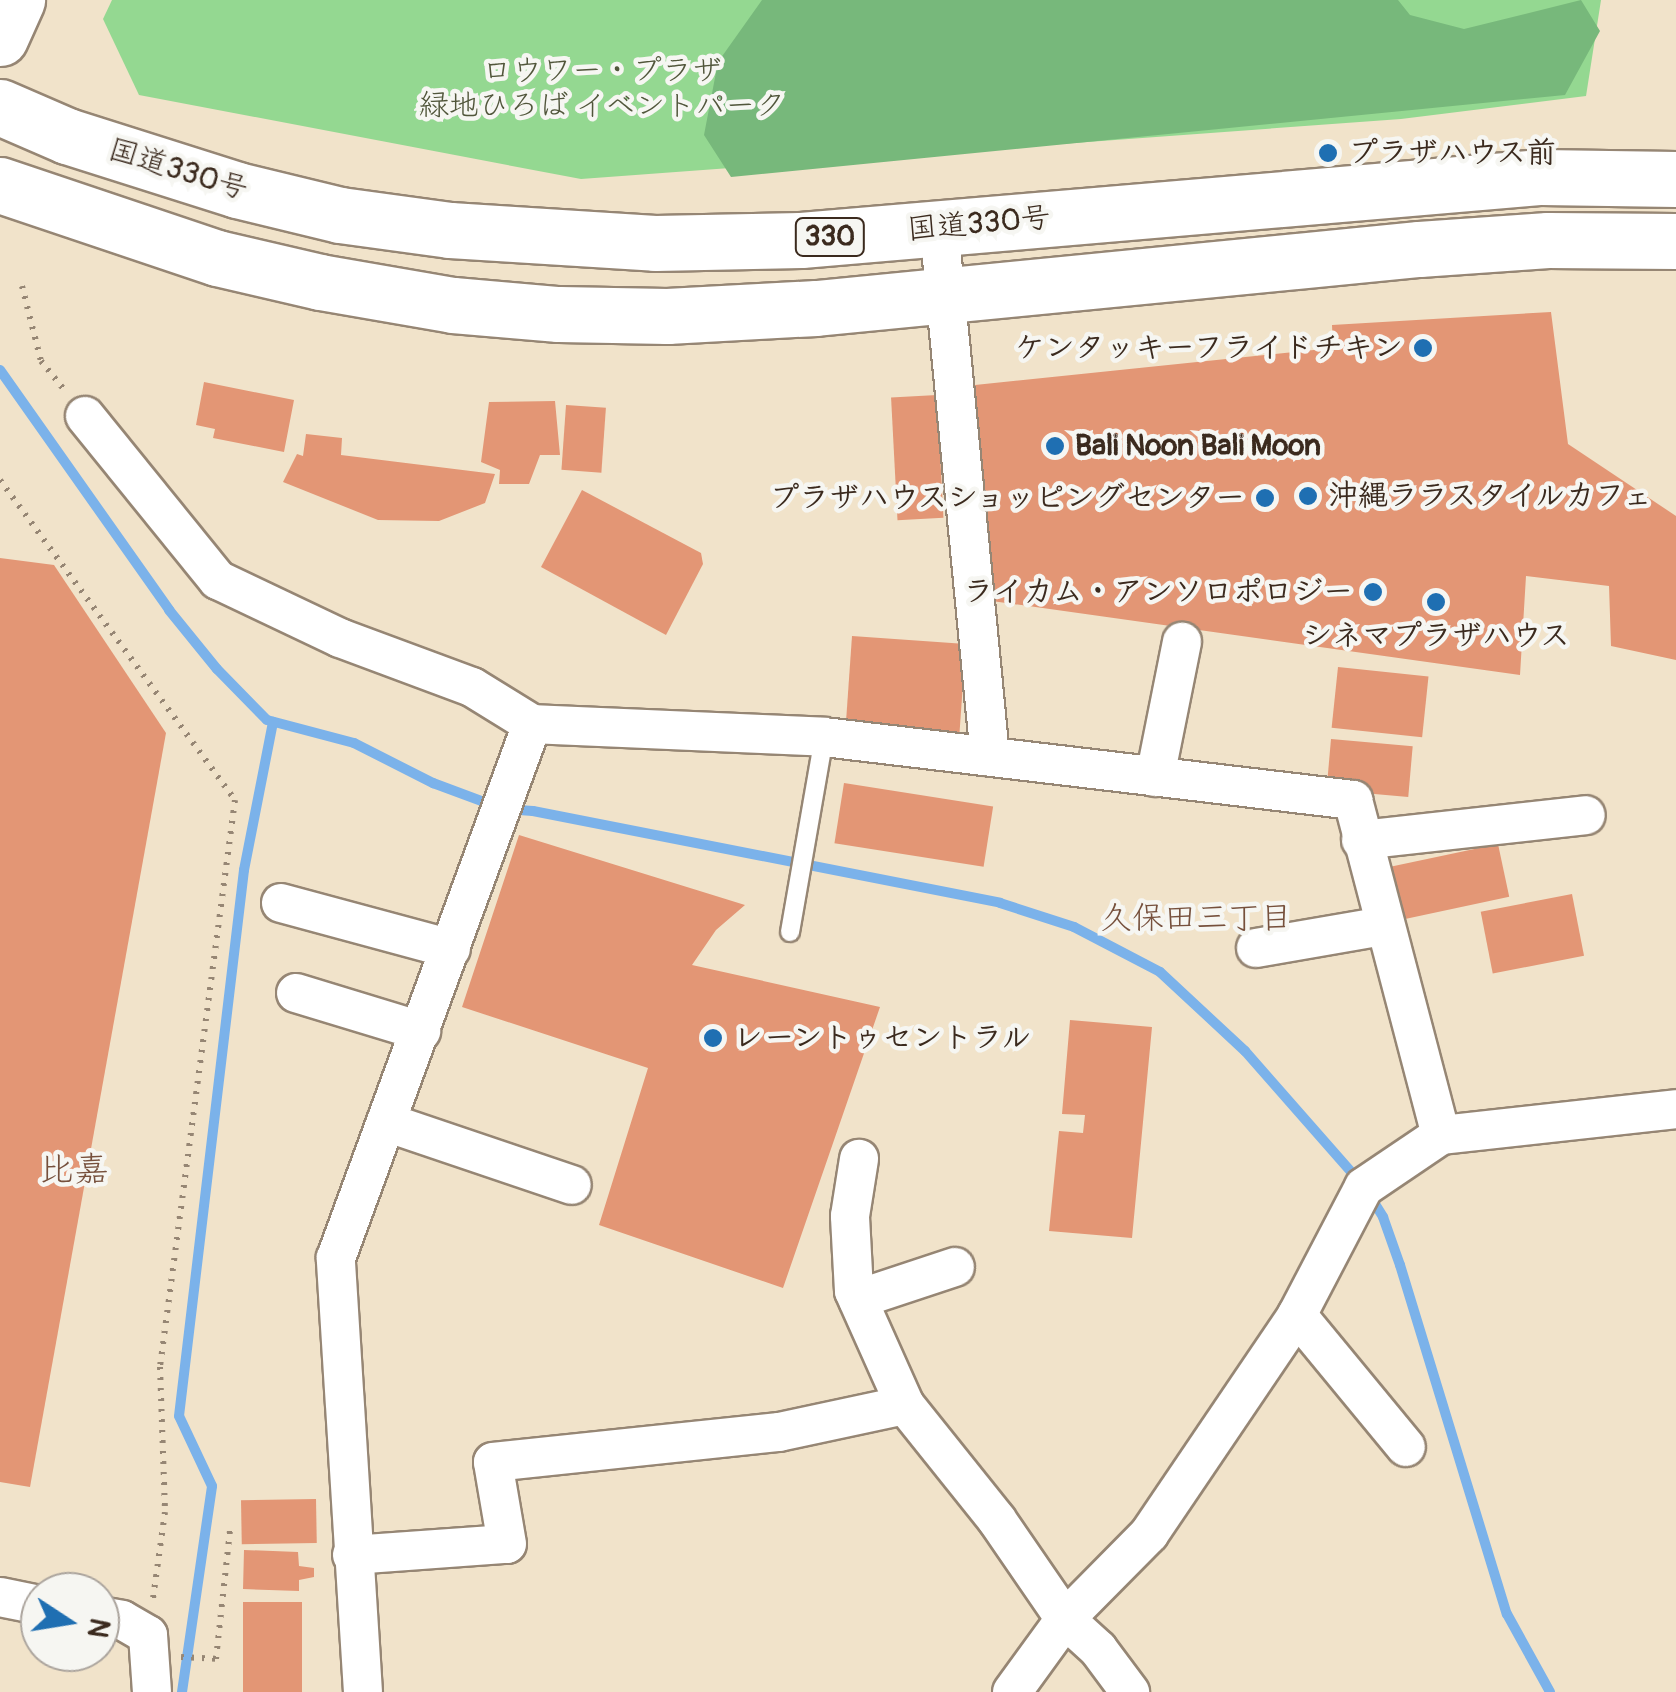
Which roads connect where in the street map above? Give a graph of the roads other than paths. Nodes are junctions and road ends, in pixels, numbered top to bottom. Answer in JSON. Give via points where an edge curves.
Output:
{"nodes":[{"id":1,"x":17,"y":0,"type":"edge"},
{"id":2,"x":0,"y":38,"type":"edge"},
{"id":3,"x":0,"y":107,"type":"edge"},
{"id":4,"x":1676,"y":179,"type":"edge"},
{"id":5,"x":0,"y":186,"type":"edge"},
{"id":6,"x":939,"y":228,"type":"junction"},
{"id":7,"x":1676,"y":241,"type":"edge"},
{"id":8,"x":947,"y":296,"type":"junction"},
{"id":9,"x":85,"y":416,"type":"dead end"},
{"id":10,"x":1182,"y":642,"type":"dead end"},
{"id":11,"x":532,"y":724,"type":"junction"},
{"id":12,"x":824,"y":737,"type":"junction"},
{"id":13,"x":990,"y":757,"type":"junction"},
{"id":14,"x":1155,"y":776,"type":"junction"},
{"id":15,"x":1586,"y":815,"type":"dead end"},
{"id":16,"x":1362,"y":840,"type":"junction"},
{"id":17,"x":280,"y":903,"type":"dead end"},
{"id":18,"x":1384,"y":926,"type":"junction"},
{"id":19,"x":790,"y":932,"type":"dead end"},
{"id":20,"x":451,"y":948,"type":"junction"},
{"id":21,"x":1256,"y":948,"type":"dead end"},
{"id":22,"x":296,"y":993,"type":"dead end"},
{"id":23,"x":421,"y":1031,"type":"junction"},
{"id":24,"x":1676,"y":1110,"type":"edge"},
{"id":25,"x":386,"y":1122,"type":"junction"},
{"id":26,"x":1441,"y":1135,"type":"junction"},
{"id":27,"x":859,"y":1159,"type":"dead end"},
{"id":28,"x":572,"y":1184,"type":"dead end"},
{"id":29,"x":955,"y":1267,"type":"dead end"},
{"id":30,"x":858,"y":1300,"type":"junction"},
{"id":31,"x":1296,"y":1315,"type":"junction"},
{"id":32,"x":905,"y":1405,"type":"junction"},
{"id":33,"x":1406,"y":1447,"type":"dead end"},
{"id":34,"x":352,"y":1554,"type":"junction"},
{"id":35,"x":1065,"y":1618,"type":"junction"},
{"id":36,"x":120,"y":1620,"type":"edge"},
{"id":37,"x":152,"y":1692,"type":"edge"},
{"id":38,"x":363,"y":1692,"type":"edge"},
{"id":39,"x":1012,"y":1692,"type":"edge"},
{"id":40,"x":1130,"y":1692,"type":"edge"}],
"edges":[{"from":1,"to":2,"type":"main road"},
{"from":3,"to":6,"type":"main road","name":"国道330号","number":"330","via":[[67,136],[237,190],[340,215],[450,230],[655,244]]},
{"from":4,"to":6,"type":"main road","name":"国道330号","number":"330","via":[[1541,176]]},
{"from":5,"to":8,"type":"main road","number":"330","via":[[217,258],[452,305],[667,316]]},
{"from":6,"to":8,"type":"street"},
{"from":7,"to":8,"type":"main road","number":"330","via":[[1420,248]]},
{"from":8,"to":13,"type":"street"},
{"from":9,"to":11,"type":"street","via":[[218,580],[340,638],[472,686]]},
{"from":10,"to":14,"type":"street"},
{"from":11,"to":12,"type":"street"},
{"from":11,"to":20,"type":"street"},
{"from":12,"to":13,"type":"street"},
{"from":12,"to":19,"type":"lane"},
{"from":13,"to":14,"type":"street"},
{"from":14,"to":16,"type":"street","via":[[1353,800]]},
{"from":15,"to":16,"type":"street"},
{"from":16,"to":18,"type":"street"},
{"from":17,"to":20,"type":"street"},
{"from":18,"to":21,"type":"street"},
{"from":18,"to":26,"type":"street"},
{"from":20,"to":23,"type":"street"},
{"from":22,"to":23,"type":"street"},
{"from":23,"to":25,"type":"street"},
{"from":24,"to":26,"type":"street"},
{"from":25,"to":28,"type":"street"},
{"from":25,"to":34,"type":"street","via":[[336,1258]]},
{"from":26,"to":31,"type":"street","via":[[1364,1187]]},
{"from":27,"to":30,"type":"street","via":[[850,1216]]},
{"from":29,"to":30,"type":"street"},
{"from":30,"to":32,"type":"street"},
{"from":31,"to":33,"type":"street"},
{"from":31,"to":35,"type":"street","via":[[1148,1534]]},
{"from":32,"to":34,"type":"street","via":[[779,1432],[493,1462],[506,1544]]},
{"from":32,"to":35,"type":"street"},
{"from":34,"to":38,"type":"street"},
{"from":35,"to":39,"type":"street"},
{"from":35,"to":40,"type":"street"},
{"from":36,"to":37,"type":"street","via":[[148,1635]]}]}
